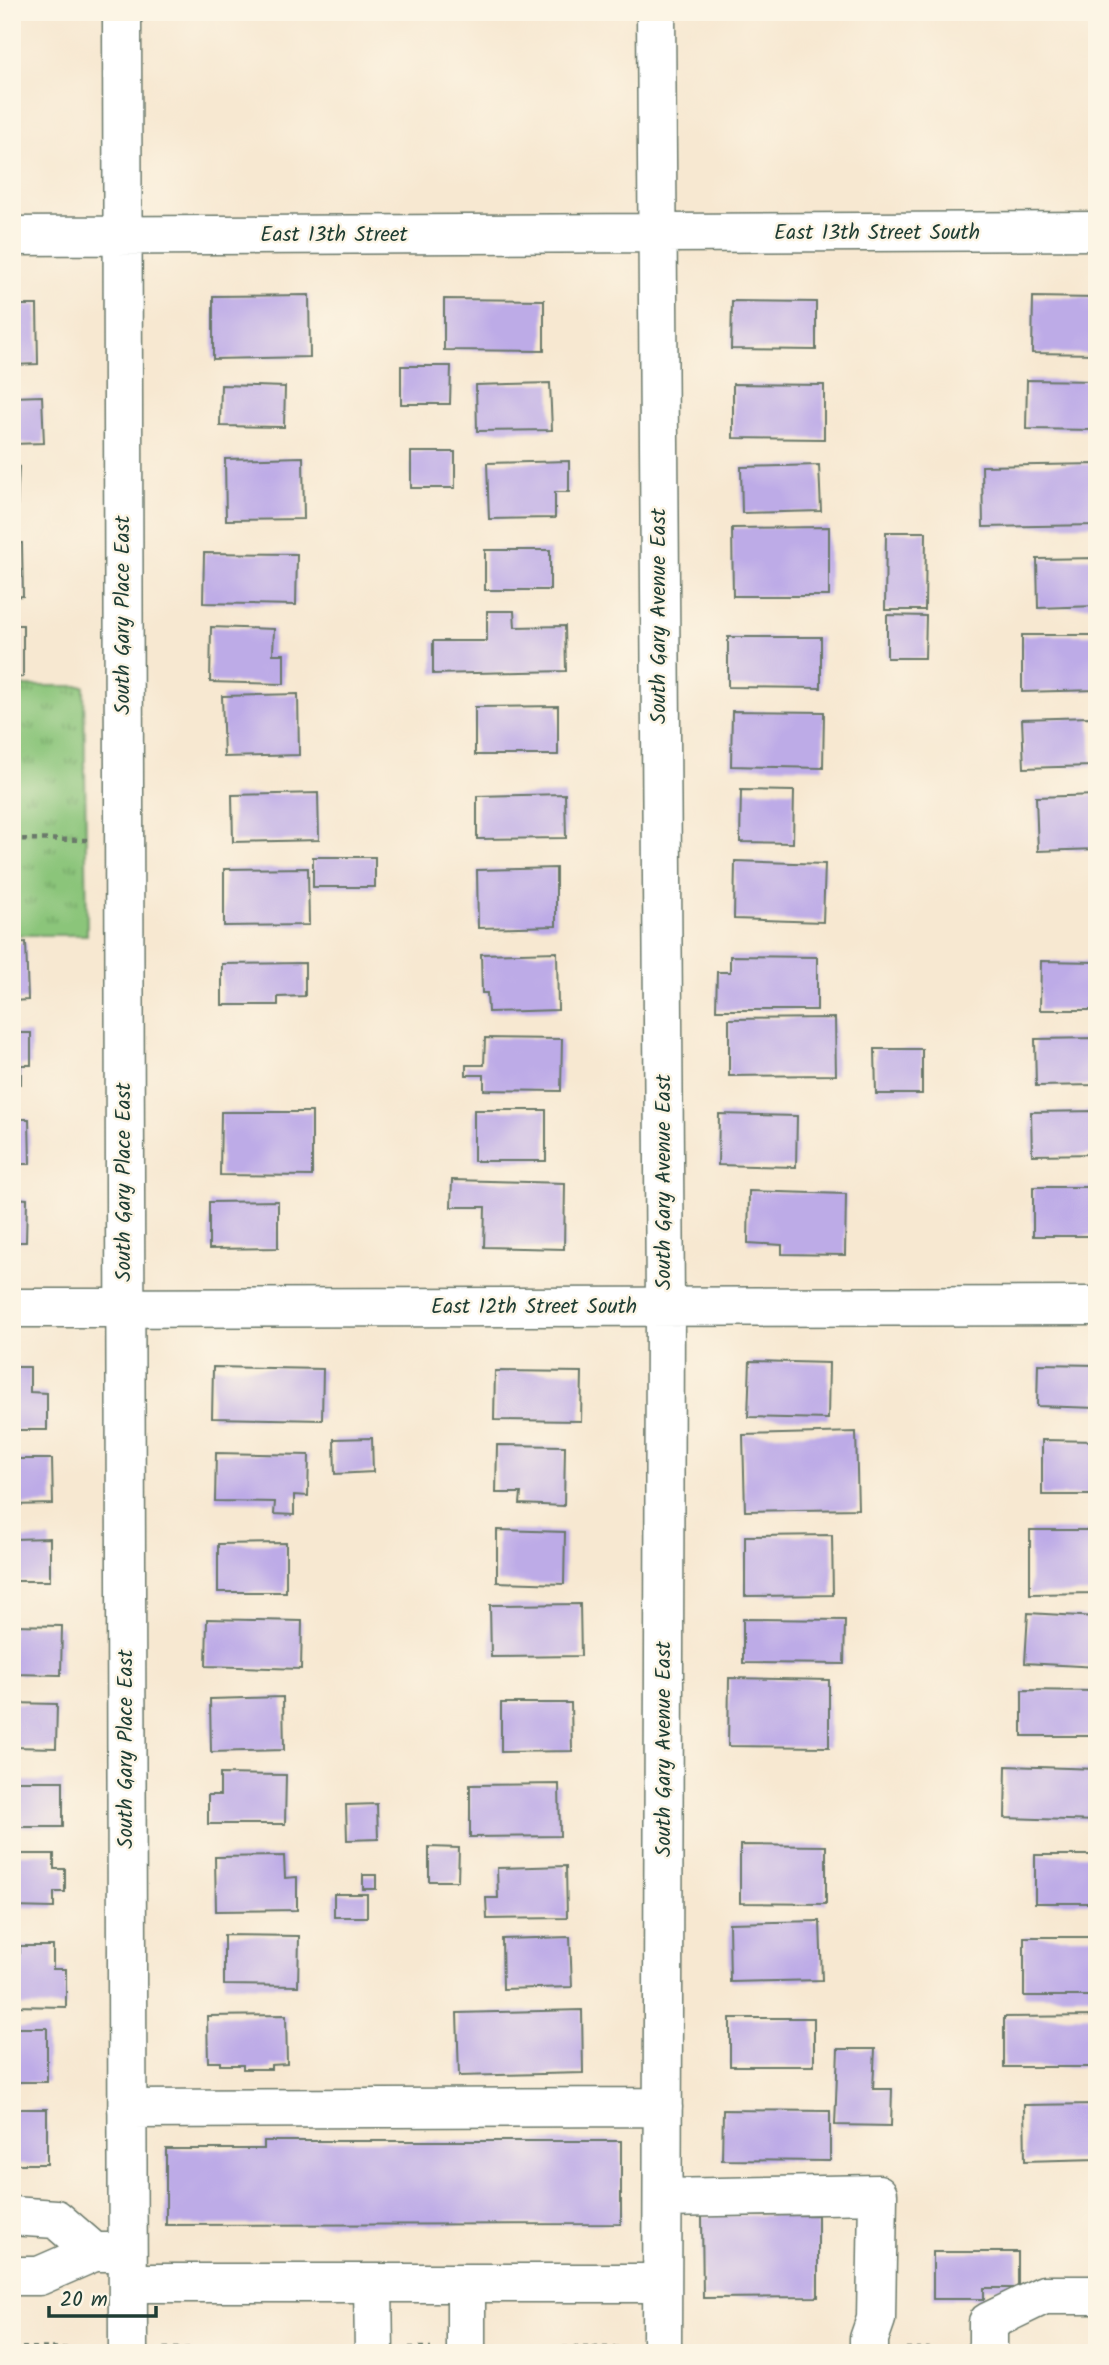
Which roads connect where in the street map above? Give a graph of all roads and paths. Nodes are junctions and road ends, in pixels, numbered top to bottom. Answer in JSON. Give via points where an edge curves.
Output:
{"nodes":[{"id":1,"x":122,"y":12,"type":"edge"},
{"id":2,"x":656,"y":12,"type":"edge"},
{"id":3,"x":1097,"y":231,"type":"edge"},
{"id":4,"x":656,"y":234,"type":"junction"},
{"id":5,"x":12,"y":236,"type":"edge"},
{"id":6,"x":122,"y":236,"type":"junction"},
{"id":7,"x":12,"y":839,"type":"edge"},
{"id":8,"x":93,"y":840,"type":"dead end"},
{"id":9,"x":1097,"y":1306,"type":"edge"},
{"id":10,"x":665,"y":1307,"type":"junction"},
{"id":11,"x":12,"y":1308,"type":"edge"},
{"id":12,"x":125,"y":1308,"type":"junction"},
{"id":13,"x":663,"y":2106,"type":"junction"},
{"id":14,"x":127,"y":2109,"type":"junction"},
{"id":15,"x":663,"y":2198,"type":"junction"},
{"id":16,"x":12,"y":2217,"type":"edge"},
{"id":17,"x":116,"y":2262,"type":"junction"},
{"id":18,"x":12,"y":2276,"type":"edge"},
{"id":19,"x":373,"y":2283,"type":"junction"},
{"id":20,"x":466,"y":2283,"type":"junction"},
{"id":21,"x":662,"y":2283,"type":"junction"},
{"id":22,"x":1097,"y":2295,"type":"edge"},
{"id":23,"x":12,"y":2348,"type":"edge"},
{"id":24,"x":128,"y":2351,"type":"edge"},
{"id":25,"x":374,"y":2353,"type":"edge"},
{"id":26,"x":466,"y":2353,"type":"edge"},
{"id":27,"x":662,"y":2353,"type":"edge"},
{"id":28,"x":869,"y":2353,"type":"edge"},
{"id":29,"x":988,"y":2353,"type":"edge"}],
"edges":[{"from":1,"to":6,"type":"street","name":"South Gary Place East"},
{"from":2,"to":4,"type":"street","name":"South Gary Avenue East"},
{"from":3,"to":4,"type":"street","name":"East 13th Street South"},
{"from":4,"to":6,"type":"street","name":"East 13th Street"},
{"from":4,"to":10,"type":"street","name":"South Gary Avenue East"},
{"from":5,"to":6,"type":"street","name":"East 13th Street"},
{"from":6,"to":12,"type":"street","name":"South Gary Place East"},
{"from":7,"to":8,"type":"path"},
{"from":9,"to":10,"type":"street","name":"East 12th Street South"},
{"from":10,"to":12,"type":"street","name":"East 12th Street South"},
{"from":10,"to":13,"type":"street","name":"South Gary Avenue East"},
{"from":11,"to":12,"type":"street","name":"East 12th Street South"},
{"from":12,"to":14,"type":"street","name":"South Gary Place East"},
{"from":13,"to":14,"type":"street"},
{"from":13,"to":15,"type":"street","name":"South Gary Avenue East"},
{"from":14,"to":17,"type":"street","name":"South Gary Place East"},
{"from":15,"to":21,"type":"street","name":"South Gary Avenue East"},
{"from":15,"to":28,"type":"street","via":[[878,2194],[876,2319]]},
{"from":16,"to":17,"type":"street","via":[[56,2219]]},
{"from":17,"to":18,"type":"street","via":[[39,2276]]},
{"from":17,"to":19,"type":"street"},
{"from":17,"to":24,"type":"street","name":"South Gary Place East"},
{"from":19,"to":20,"type":"street"},
{"from":19,"to":25,"type":"street"},
{"from":20,"to":21,"type":"street"},
{"from":20,"to":26,"type":"street"},
{"from":21,"to":27,"type":"street","name":"South Gary Avenue East"},
{"from":22,"to":29,"type":"street","via":[[1044,2295],[988,2322]]},
{"from":23,"to":24,"type":"path"}]}
